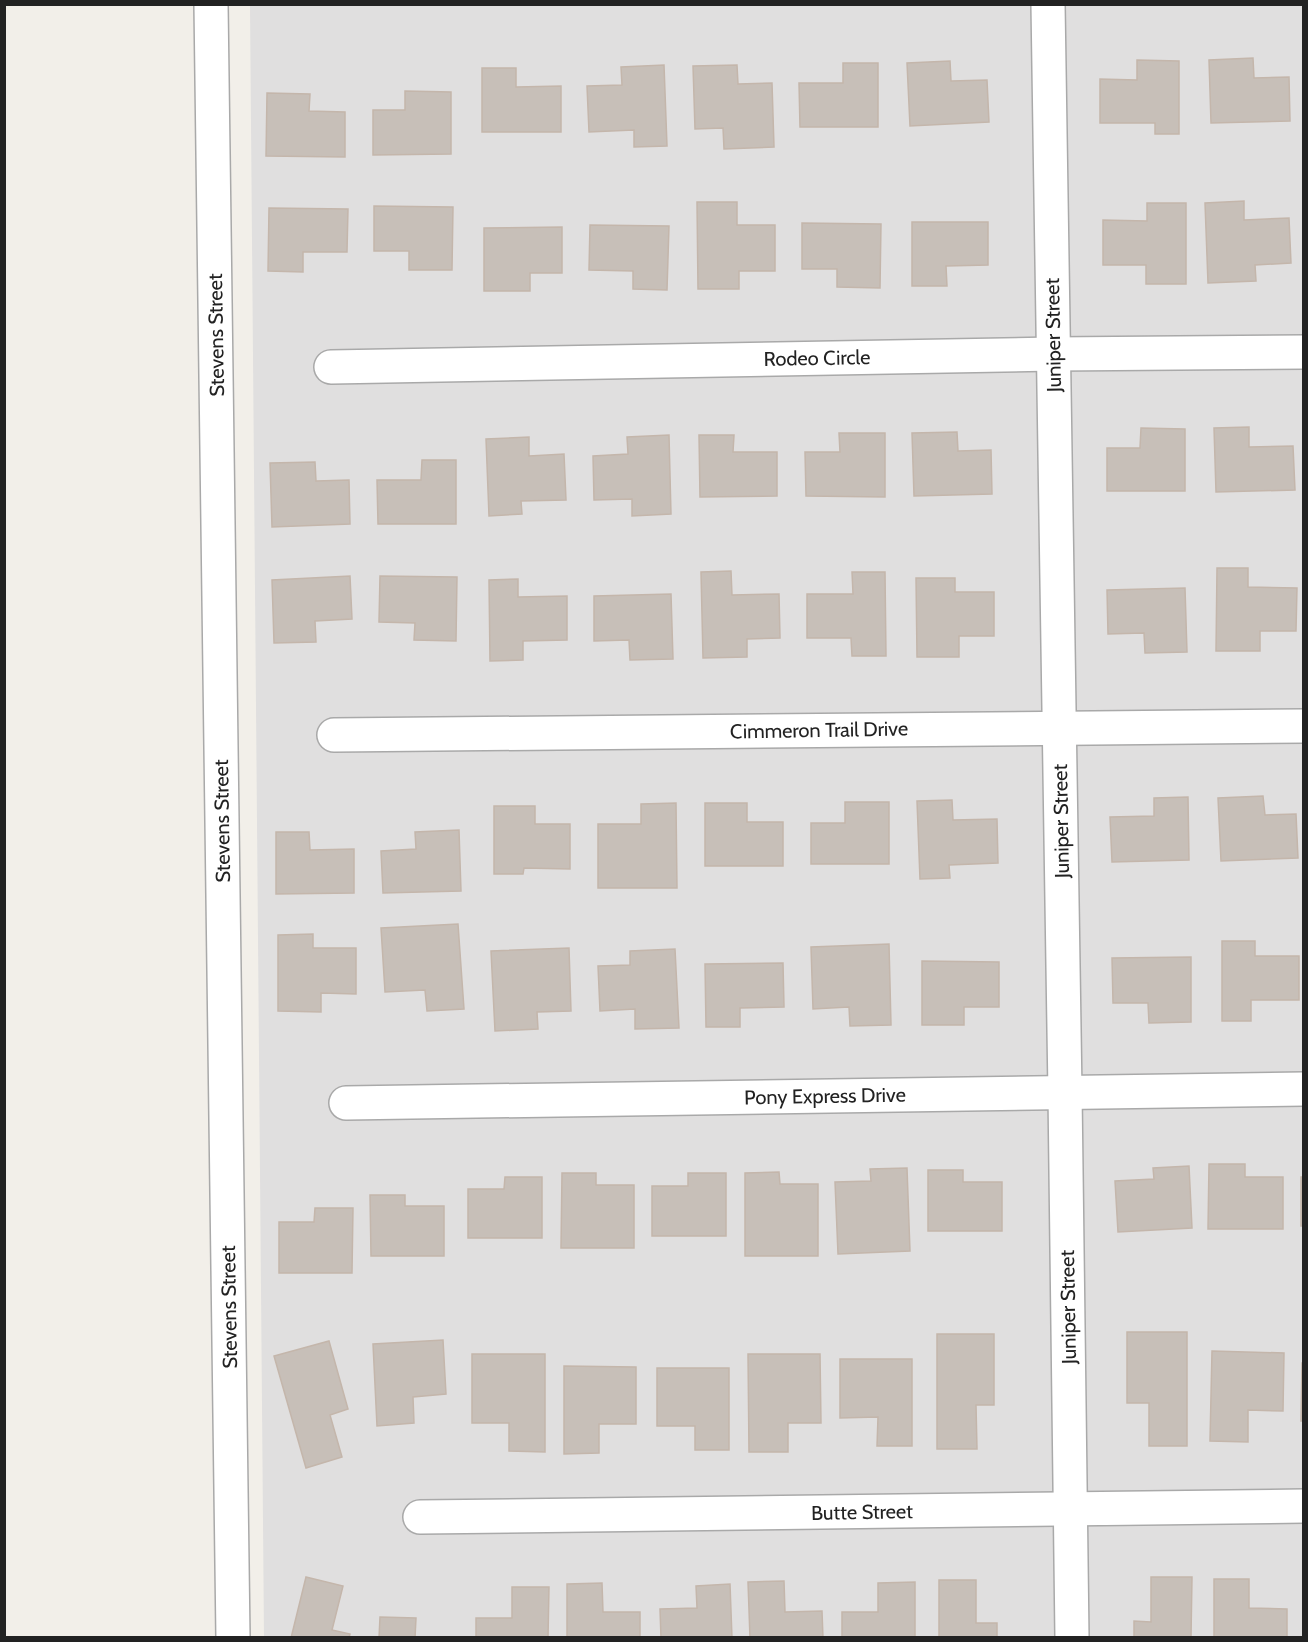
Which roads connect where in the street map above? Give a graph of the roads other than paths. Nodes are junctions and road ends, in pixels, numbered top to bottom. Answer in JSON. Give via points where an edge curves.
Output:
{"nodes":[{"id":1,"x":211,"y":4,"type":"edge"},
{"id":2,"x":1048,"y":4,"type":"edge"},
{"id":3,"x":1304,"y":352,"type":"edge"},
{"id":4,"x":1053,"y":354,"type":"junction"},
{"id":5,"x":332,"y":367,"type":"dead end"},
{"id":6,"x":1304,"y":726,"type":"edge"},
{"id":7,"x":1060,"y":728,"type":"junction"},
{"id":8,"x":334,"y":735,"type":"dead end"},
{"id":9,"x":1304,"y":1089,"type":"edge"},
{"id":10,"x":1065,"y":1093,"type":"junction"},
{"id":11,"x":346,"y":1103,"type":"dead end"},
{"id":12,"x":1304,"y":1506,"type":"edge"},
{"id":13,"x":1070,"y":1509,"type":"junction"},
{"id":14,"x":420,"y":1517,"type":"dead end"},
{"id":15,"x":233,"y":1638,"type":"edge"},
{"id":16,"x":1072,"y":1638,"type":"edge"}],
"edges":[{"from":1,"to":15,"type":"street","name":"Stevens Street"},
{"from":2,"to":4,"type":"street","name":"Juniper Street"},
{"from":3,"to":4,"type":"street","name":"Rodeo Circle"},
{"from":4,"to":5,"type":"street","name":"Rodeo Circle"},
{"from":4,"to":7,"type":"street","name":"Juniper Street"},
{"from":6,"to":7,"type":"street","name":"Cimmeron Trail Drive"},
{"from":7,"to":8,"type":"street","name":"Cimmeron Trail Drive"},
{"from":7,"to":10,"type":"street","name":"Juniper Street"},
{"from":9,"to":10,"type":"street","name":"Pony Express Drive"},
{"from":10,"to":11,"type":"street","name":"Pony Express Drive"},
{"from":10,"to":13,"type":"street","name":"Juniper Street"},
{"from":12,"to":13,"type":"street","name":"Butte Street"},
{"from":13,"to":14,"type":"street","name":"Butte Street"},
{"from":13,"to":16,"type":"street","name":"Juniper Street"}]}
